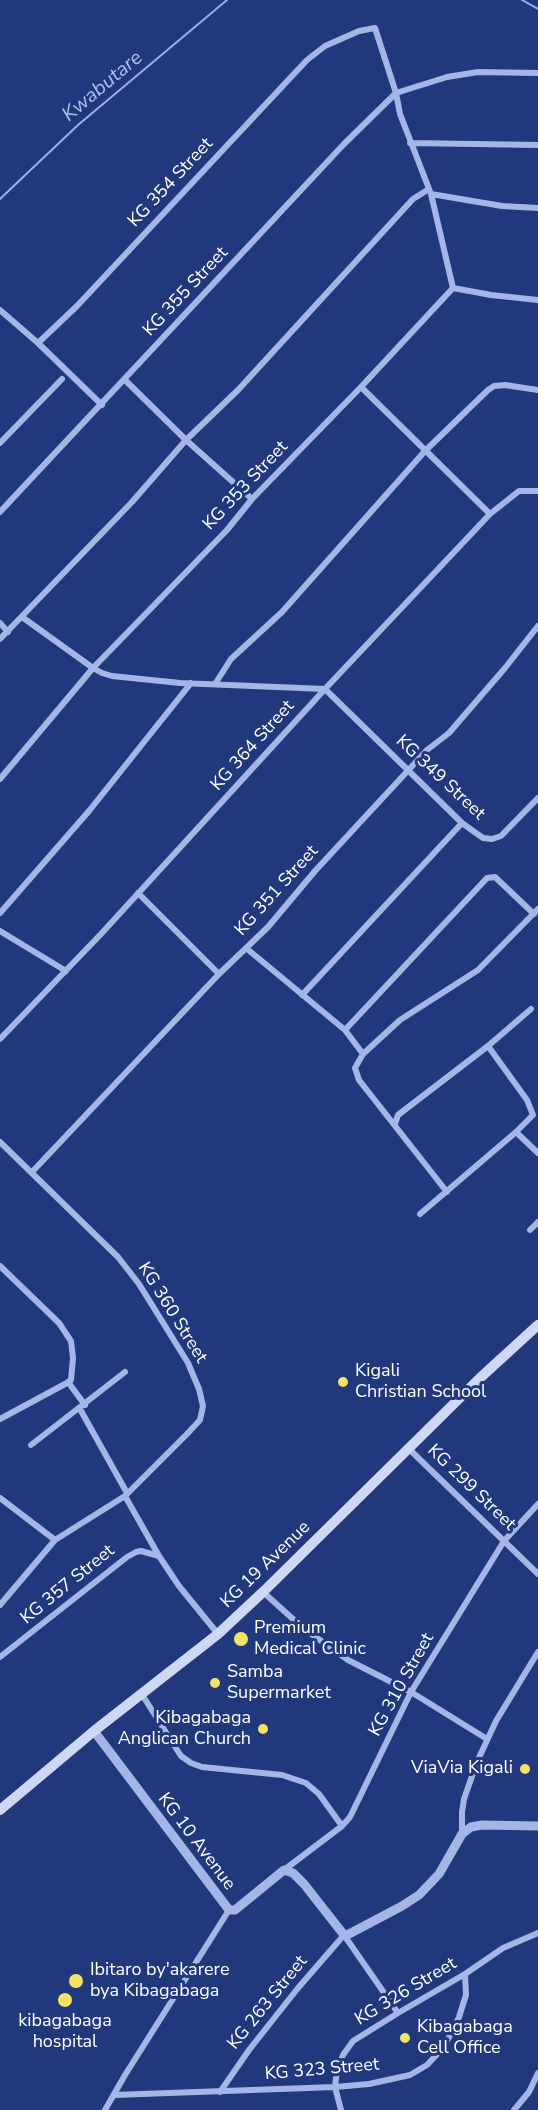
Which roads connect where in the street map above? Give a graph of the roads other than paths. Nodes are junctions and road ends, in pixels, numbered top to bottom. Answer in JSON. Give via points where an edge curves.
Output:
{"nodes":[{"id":1,"x":538,"y":73,"type":"edge"},
{"id":2,"x":396,"y":93,"type":"junction"},
{"id":3,"x":410,"y":143,"type":"junction"},
{"id":4,"x":538,"y":145,"type":"edge"},
{"id":5,"x":430,"y":191,"type":"junction"},
{"id":6,"x":538,"y":208,"type":"edge"},
{"id":7,"x":453,"y":288,"type":"junction"},
{"id":8,"x":538,"y":300,"type":"edge"},
{"id":9,"x":0,"y":310,"type":"edge"},
{"id":10,"x":38,"y":343,"type":"junction"},
{"id":11,"x":62,"y":379,"type":"dead end"},
{"id":12,"x":125,"y":381,"type":"junction"},
{"id":13,"x":361,"y":387,"type":"junction"},
{"id":14,"x":538,"y":390,"type":"edge"},
{"id":15,"x":102,"y":405,"type":"junction"},
{"id":16,"x":186,"y":440,"type":"junction"},
{"id":17,"x":0,"y":443,"type":"edge"},
{"id":18,"x":425,"y":451,"type":"junction"},
{"id":19,"x":538,"y":491,"type":"edge"},
{"id":20,"x":252,"y":499,"type":"junction"},
{"id":21,"x":0,"y":512,"type":"edge"},
{"id":22,"x":490,"y":514,"type":"junction"},
{"id":23,"x":22,"y":617,"type":"junction"},
{"id":24,"x":0,"y":623,"type":"edge"},
{"id":25,"x":538,"y":626,"type":"edge"},
{"id":26,"x":8,"y":632,"type":"junction"},
{"id":27,"x":0,"y":639,"type":"edge"},
{"id":28,"x":93,"y":668,"type":"junction"},
{"id":29,"x":191,"y":683,"type":"junction"},
{"id":30,"x":215,"y":684,"type":"junction"},
{"id":31,"x":325,"y":688,"type":"junction"},
{"id":32,"x":409,"y":770,"type":"junction"},
{"id":33,"x":0,"y":779,"type":"edge"},
{"id":34,"x":538,"y":798,"type":"edge"},
{"id":35,"x":462,"y":824,"type":"junction"},
{"id":36,"x":138,"y":892,"type":"junction"},
{"id":37,"x":536,"y":911,"type":"edge"},
{"id":38,"x":0,"y":913,"type":"edge"},
{"id":39,"x":0,"y":931,"type":"edge"},
{"id":40,"x":246,"y":948,"type":"junction"},
{"id":41,"x":66,"y":971,"type":"junction"},
{"id":42,"x":219,"y":974,"type":"junction"},
{"id":43,"x":302,"y":995,"type":"junction"},
{"id":44,"x":531,"y":1009,"type":"dead end"},
{"id":45,"x":345,"y":1030,"type":"junction"},
{"id":46,"x":0,"y":1039,"type":"edge"},
{"id":47,"x":488,"y":1046,"type":"junction"},
{"id":48,"x":363,"y":1054,"type":"junction"},
{"id":49,"x":395,"y":1125,"type":"junction"},
{"id":50,"x":516,"y":1132,"type":"junction"},
{"id":51,"x":0,"y":1142,"type":"edge"},
{"id":52,"x":538,"y":1153,"type":"edge"},
{"id":53,"x":32,"y":1172,"type":"junction"},
{"id":54,"x":447,"y":1191,"type":"junction"},
{"id":55,"x":420,"y":1214,"type":"dead end"},
{"id":56,"x":538,"y":1222,"type":"edge"},
{"id":57,"x":530,"y":1230,"type":"dead end"},
{"id":58,"x":0,"y":1266,"type":"edge"},
{"id":59,"x":538,"y":1325,"type":"edge"},
{"id":60,"x":125,"y":1371,"type":"dead end"},
{"id":61,"x":68,"y":1382,"type":"junction"},
{"id":62,"x":82,"y":1407,"type":"junction"},
{"id":63,"x":0,"y":1419,"type":"edge"},
{"id":64,"x":31,"y":1445,"type":"dead end"},
{"id":65,"x":409,"y":1449,"type":"junction"},
{"id":66,"x":126,"y":1495,"type":"junction"},
{"id":67,"x":0,"y":1498,"type":"edge"},
{"id":68,"x":538,"y":1504,"type":"edge"},
{"id":69,"x":55,"y":1540,"type":"junction"},
{"id":70,"x":504,"y":1541,"type":"junction"},
{"id":71,"x":159,"y":1556,"type":"junction"},
{"id":72,"x":538,"y":1574,"type":"edge"},
{"id":73,"x":263,"y":1592,"type":"junction"},
{"id":74,"x":0,"y":1605,"type":"edge"},
{"id":75,"x":218,"y":1634,"type":"junction"},
{"id":76,"x":538,"y":1652,"type":"edge"},
{"id":77,"x":0,"y":1657,"type":"edge"},
{"id":78,"x":411,"y":1692,"type":"junction"},
{"id":79,"x":141,"y":1694,"type":"junction"},
{"id":80,"x":94,"y":1731,"type":"junction"},
{"id":81,"x":488,"y":1740,"type":"junction"},
{"id":82,"x":0,"y":1809,"type":"edge"},
{"id":83,"x":342,"y":1826,"type":"junction"},
{"id":84,"x":538,"y":1827,"type":"edge"},
{"id":85,"x":462,"y":1834,"type":"junction"},
{"id":86,"x":284,"y":1870,"type":"junction"},
{"id":87,"x":229,"y":1910,"type":"junction"},
{"id":88,"x":538,"y":1933,"type":"edge"},
{"id":89,"x":344,"y":1935,"type":"junction"},
{"id":90,"x":465,"y":1974,"type":"junction"},
{"id":91,"x":398,"y":2013,"type":"junction"},
{"id":92,"x":538,"y":2073,"type":"edge"},
{"id":93,"x":335,"y":2087,"type":"junction"},
{"id":94,"x":220,"y":2092,"type":"junction"},
{"id":95,"x":114,"y":2095,"type":"junction"},
{"id":96,"x":105,"y":2110,"type":"edge"},
{"id":97,"x":341,"y":2110,"type":"edge"},
{"id":98,"x":514,"y":2110,"type":"edge"}],
"edges":[{"from":1,"to":2,"type":"street","via":[[488,71],[447,77]]},
{"from":2,"to":3,"type":"street"},
{"from":2,"to":10,"type":"street","name":"KG 354 Street","via":[[375,28],[325,46],[307,60]]},
{"from":2,"to":12,"type":"street","name":"KG 355 Street"},
{"from":3,"to":4,"type":"street"},
{"from":3,"to":5,"type":"street"},
{"from":5,"to":6,"type":"street","via":[[502,206]]},
{"from":5,"to":7,"type":"street"},
{"from":5,"to":16,"type":"street","via":[[413,199],[238,390]]},
{"from":7,"to":8,"type":"street"},
{"from":7,"to":13,"type":"street","name":"KG 353 Street"},
{"from":9,"to":10,"type":"street"},
{"from":10,"to":15,"type":"street"},
{"from":11,"to":17,"type":"street"},
{"from":12,"to":15,"type":"street","name":"KG 355 Street"},
{"from":12,"to":16,"type":"street"},
{"from":13,"to":18,"type":"street"},
{"from":13,"to":20,"type":"street","name":"KG 353 Street"},
{"from":14,"to":18,"type":"street","via":[[494,386]]},
{"from":15,"to":21,"type":"street","name":"KG 355 Street"},
{"from":16,"to":20,"type":"street"},
{"from":16,"to":23,"type":"street"},
{"from":18,"to":22,"type":"street"},
{"from":18,"to":30,"type":"street","via":[[298,595],[231,659]]},
{"from":19,"to":22,"type":"street","name":"KG 364 Street","via":[[519,491]]},
{"from":20,"to":28,"type":"street","name":"KG 353 Street"},
{"from":22,"to":31,"type":"street","name":"KG 364 Street"},
{"from":23,"to":26,"type":"street"},
{"from":23,"to":28,"type":"street"},
{"from":24,"to":26,"type":"street"},
{"from":25,"to":32,"type":"street","name":"KG 351 Street","via":[[449,733]]},
{"from":26,"to":27,"type":"street"},
{"from":28,"to":29,"type":"street","via":[[112,676]]},
{"from":28,"to":33,"type":"street","name":"KG 353 Street"},
{"from":29,"to":30,"type":"street"},
{"from":29,"to":38,"type":"street","via":[[89,811]]},
{"from":30,"to":31,"type":"street"},
{"from":31,"to":32,"type":"street","name":"KG 349 Street"},
{"from":31,"to":36,"type":"street","name":"KG 364 Street"},
{"from":32,"to":35,"type":"street","name":"KG 349 Street"},
{"from":32,"to":40,"type":"street","name":"KG 351 Street"},
{"from":34,"to":35,"type":"street","name":"KG 349 Street","via":[[501,836],[483,838]]},
{"from":35,"to":43,"type":"street"},
{"from":36,"to":41,"type":"street","name":"KG 364 Street"},
{"from":36,"to":42,"type":"street"},
{"from":37,"to":45,"type":"street","via":[[495,877],[487,878]]},
{"from":37,"to":48,"type":"street","via":[[478,970],[400,1020]]},
{"from":39,"to":41,"type":"street"},
{"from":40,"to":42,"type":"street","name":"KG 351 Street"},
{"from":40,"to":43,"type":"street"},
{"from":41,"to":46,"type":"street","name":"KG 364 Street"},
{"from":42,"to":53,"type":"street","name":"KG 351 Street"},
{"from":43,"to":45,"type":"street"},
{"from":44,"to":47,"type":"street"},
{"from":45,"to":48,"type":"street"},
{"from":47,"to":49,"type":"street","via":[[398,1115]]},
{"from":47,"to":50,"type":"street","via":[[532,1108],[531,1118]]},
{"from":48,"to":49,"type":"street","via":[[355,1068],[359,1080]]},
{"from":49,"to":54,"type":"street"},
{"from":50,"to":52,"type":"street"},
{"from":50,"to":54,"type":"street"},
{"from":51,"to":53,"type":"street","name":"KG 360 Street"},
{"from":53,"to":66,"type":"street","name":"KG 360 Street","via":[[118,1257],[139,1284],[188,1363],[202,1399],[200,1420]]},
{"from":54,"to":55,"type":"street"},
{"from":56,"to":57,"type":"street"},
{"from":58,"to":61,"type":"street","via":[[66,1332],[73,1347],[73,1372]]},
{"from":59,"to":65,"type":"main road","name":"KG 19 Avenue"},
{"from":60,"to":62,"type":"street"},
{"from":61,"to":62,"type":"street"},
{"from":61,"to":63,"type":"street"},
{"from":62,"to":64,"type":"street"},
{"from":62,"to":66,"type":"street"},
{"from":65,"to":70,"type":"street","name":"KG 299 Street"},
{"from":65,"to":73,"type":"main road","name":"KG 19 Avenue"},
{"from":66,"to":69,"type":"street","name":"KG 360 Street"},
{"from":66,"to":71,"type":"street"},
{"from":67,"to":69,"type":"street"},
{"from":68,"to":70,"type":"street","name":"KG 310 Street"},
{"from":69,"to":74,"type":"street","name":"KG 360 Street"},
{"from":70,"to":72,"type":"street","name":"KG 299 Street"},
{"from":70,"to":78,"type":"street","name":"KG 310 Street"},
{"from":71,"to":75,"type":"street"},
{"from":71,"to":77,"type":"street","name":"KG 357 Street","via":[[141,1551],[127,1557]]},
{"from":73,"to":75,"type":"main road","name":"KG 19 Avenue"},
{"from":73,"to":78,"type":"street","via":[[303,1628],[348,1660]]},
{"from":75,"to":79,"type":"main road","name":"KG 19 Avenue"},
{"from":76,"to":81,"type":"street"},
{"from":78,"to":81,"type":"street"},
{"from":78,"to":83,"type":"street","name":"KG 310 Street","via":[[359,1802]]},
{"from":79,"to":80,"type":"main road","name":"KG 19 Avenue"},
{"from":79,"to":83,"type":"street","via":[[181,1756],[191,1763],[282,1775],[306,1783]]},
{"from":80,"to":82,"type":"main road","name":"KG 19 Avenue"},
{"from":80,"to":87,"type":"street","name":"KG 10 Avenue"},
{"from":81,"to":85,"type":"street","via":[[464,1799]]},
{"from":83,"to":86,"type":"street","name":"KG 310 Street"},
{"from":84,"to":85,"type":"street","via":[[482,1825]]},
{"from":85,"to":89,"type":"street","via":[[439,1874],[419,1895]]},
{"from":86,"to":87,"type":"street","name":"KG 10 Avenue","via":[[235,1910]]},
{"from":86,"to":89,"type":"street","via":[[304,1884]]},
{"from":87,"to":95,"type":"street"},
{"from":88,"to":90,"type":"street","name":"KG 326 Street","via":[[503,1948]]},
{"from":89,"to":91,"type":"street"},
{"from":89,"to":94,"type":"street","name":"KG 263 Street","via":[[249,2050]]},
{"from":90,"to":91,"type":"street","name":"KG 326 Street"},
{"from":90,"to":93,"type":"street","name":"KG 323 Street","via":[[466,1995],[459,2017],[442,2049],[427,2065],[410,2075]]},
{"from":91,"to":93,"type":"street","name":"KG 326 Street","via":[[353,2041],[337,2070]]},
{"from":92,"to":98,"type":"street"},
{"from":93,"to":94,"type":"street","name":"KG 323 Street"},
{"from":93,"to":97,"type":"street","name":"KG 326 Street"},
{"from":94,"to":95,"type":"street","name":"KG 323 Street"},
{"from":95,"to":96,"type":"street"}]}
